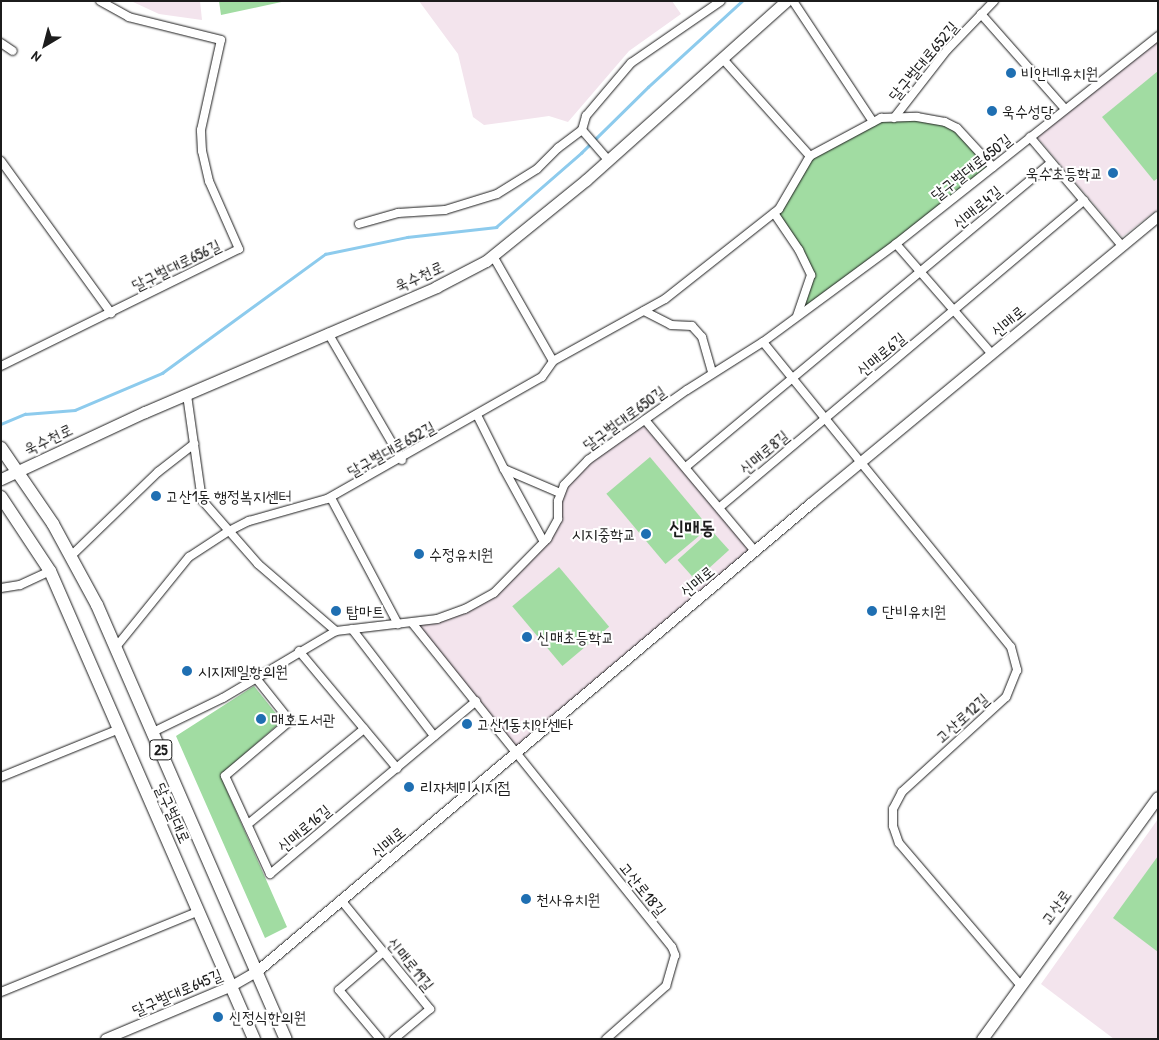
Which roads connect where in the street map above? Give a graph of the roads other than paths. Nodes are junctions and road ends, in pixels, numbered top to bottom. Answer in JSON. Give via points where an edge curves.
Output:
{"nodes":[{"id":1,"x":100,"y":1,"type":"edge"},
{"id":2,"x":721,"y":1,"type":"edge"},
{"id":3,"x":786,"y":1,"type":"edge"},
{"id":4,"x":793,"y":1,"type":"edge"},
{"id":5,"x":994,"y":1,"type":"edge"},
{"id":6,"x":981,"y":14,"type":"junction"},
{"id":7,"x":1158,"y":36,"type":"edge"},
{"id":8,"x":1,"y":43,"type":"edge"},
{"id":9,"x":13,"y":51,"type":"dead end"},
{"id":10,"x":722,"y":58,"type":"junction"},
{"id":11,"x":1065,"y":109,"type":"junction"},
{"id":12,"x":894,"y":118,"type":"junction"},
{"id":13,"x":873,"y":122,"type":"junction"},
{"id":14,"x":582,"y":130,"type":"junction"},
{"id":15,"x":1030,"y":137,"type":"junction"},
{"id":16,"x":810,"y":156,"type":"junction"},
{"id":17,"x":608,"y":160,"type":"junction"},
{"id":18,"x":1,"y":161,"type":"edge"},
{"id":19,"x":1051,"y":162,"type":"junction"},
{"id":20,"x":993,"y":167,"type":"junction"},
{"id":21,"x":1084,"y":201,"type":"junction"},
{"id":22,"x":774,"y":213,"type":"junction"},
{"id":23,"x":1158,"y":217,"type":"edge"},
{"id":24,"x":359,"y":224,"type":"dead end"},
{"id":25,"x":896,"y":244,"type":"junction"},
{"id":26,"x":1122,"y":246,"type":"junction"},
{"id":27,"x":493,"y":256,"type":"junction"},
{"id":28,"x":920,"y":272,"type":"junction"},
{"id":29,"x":953,"y":310,"type":"junction"},
{"id":30,"x":644,"y":311,"type":"junction"},
{"id":31,"x":111,"y":312,"type":"junction"},
{"id":32,"x":797,"y":316,"type":"junction"},
{"id":33,"x":328,"y":333,"type":"junction"},
{"id":34,"x":763,"y":342,"type":"junction"},
{"id":35,"x":992,"y":354,"type":"junction"},
{"id":36,"x":553,"y":361,"type":"junction"},
{"id":37,"x":1,"y":366,"type":"edge"},
{"id":38,"x":712,"y":373,"type":"junction"},
{"id":39,"x":791,"y":378,"type":"junction"},
{"id":40,"x":187,"y":395,"type":"junction"},
{"id":41,"x":477,"y":415,"type":"junction"},
{"id":42,"x":826,"y":418,"type":"junction"},
{"id":43,"x":645,"y":420,"type":"junction"},
{"id":44,"x":194,"y":444,"type":"junction"},
{"id":45,"x":1,"y":448,"type":"edge"},
{"id":46,"x":402,"y":460,"type":"junction"},
{"id":47,"x":860,"y":464,"type":"junction"},
{"id":48,"x":686,"y":466,"type":"junction"},
{"id":49,"x":504,"y":469,"type":"junction"},
{"id":50,"x":18,"y":471,"type":"junction"},
{"id":51,"x":1,"y":479,"type":"edge"},
{"id":52,"x":560,"y":493,"type":"junction"},
{"id":53,"x":1,"y":497,"type":"edge"},
{"id":54,"x":331,"y":498,"type":"junction"},
{"id":55,"x":720,"y":507,"type":"junction"},
{"id":56,"x":227,"y":532,"type":"junction"},
{"id":57,"x":544,"y":542,"type":"junction"},
{"id":58,"x":755,"y":551,"type":"junction"},
{"id":59,"x":72,"y":555,"type":"junction"},
{"id":60,"x":50,"y":571,"type":"junction"},
{"id":61,"x":1,"y":588,"type":"edge"},
{"id":62,"x":398,"y":624,"type":"junction"},
{"id":63,"x":414,"y":624,"type":"junction"},
{"id":64,"x":352,"y":629,"type":"junction"},
{"id":65,"x":336,"y":631,"type":"junction"},
{"id":66,"x":116,"y":647,"type":"junction"},
{"id":67,"x":299,"y":651,"type":"junction"},
{"id":68,"x":255,"y":677,"type":"junction"},
{"id":69,"x":476,"y":701,"type":"junction"},
{"id":70,"x":364,"y":729,"type":"junction"},
{"id":71,"x":120,"y":730,"type":"junction"},
{"id":72,"x":153,"y":732,"type":"junction"},
{"id":73,"x":434,"y":736,"type":"junction"},
{"id":74,"x":516,"y":755,"type":"junction"},
{"id":75,"x":397,"y":768,"type":"junction"},
{"id":76,"x":1,"y":777,"type":"edge"},
{"id":77,"x":1158,"y":797,"type":"edge"},
{"id":78,"x":248,"y":824,"type":"junction"},
{"id":79,"x":341,"y":900,"type":"junction"},
{"id":80,"x":199,"y":911,"type":"junction"},
{"id":81,"x":384,"y":952,"type":"junction"},
{"id":82,"x":258,"y":971,"type":"junction"},
{"id":83,"x":232,"y":986,"type":"junction"},
{"id":84,"x":1021,"y":986,"type":"junction"},
{"id":85,"x":1,"y":992,"type":"edge"},
{"id":86,"x":106,"y":1039,"type":"edge"},
{"id":87,"x":254,"y":1039,"type":"edge"},
{"id":88,"x":286,"y":1039,"type":"edge"},
{"id":89,"x":380,"y":1039,"type":"edge"},
{"id":90,"x":394,"y":1039,"type":"edge"},
{"id":91,"x":606,"y":1039,"type":"edge"},
{"id":92,"x":982,"y":1039,"type":"edge"}],
"edges":[{"from":1,"to":31,"type":"street","name":"달구벌대로656길","via":[[130,17],[221,40],[201,130],[202,151],[209,181],[239,249]]},
{"from":2,"to":14,"type":"street","via":[[631,63],[586,116]]},
{"from":3,"to":10,"type":"main road","name":"욱수천로"},
{"from":4,"to":13,"type":"street"},
{"from":5,"to":6,"type":"street","name":"달구벌대로652길"},
{"from":6,"to":11,"type":"street"},
{"from":6,"to":12,"type":"street","name":"달구벌대로652길"},
{"from":7,"to":11,"type":"street","name":"달구벌대로650길"},
{"from":8,"to":9,"type":"street"},
{"from":10,"to":16,"type":"street"},
{"from":10,"to":17,"type":"main road","name":"욱수천로"},
{"from":11,"to":15,"type":"street","name":"달구벌대로650길"},
{"from":12,"to":13,"type":"street","name":"달구벌대로652길"},
{"from":12,"to":20,"type":"street","name":"달구벌대로652길","via":[[945,122],[957,128]]},
{"from":13,"to":16,"type":"street","name":"달구벌대로652길"},
{"from":14,"to":17,"type":"street"},
{"from":14,"to":24,"type":"street","via":[[537,169],[497,194],[445,210],[398,213]]},
{"from":15,"to":19,"type":"street"},
{"from":15,"to":20,"type":"street","name":"달구벌대로650길"},
{"from":16,"to":22,"type":"street","name":"달구벌대로652길"},
{"from":17,"to":27,"type":"main road","name":"욱수천로"},
{"from":18,"to":31,"type":"street"},
{"from":19,"to":21,"type":"street"},
{"from":19,"to":28,"type":"street","name":"신매로4길"},
{"from":20,"to":25,"type":"street","name":"달구벌대로650길"},
{"from":21,"to":26,"type":"street"},
{"from":21,"to":29,"type":"street"},
{"from":22,"to":30,"type":"street","name":"달구벌대로652길","via":[[665,299]]},
{"from":22,"to":32,"type":"street","via":[[800,250],[811,275]]},
{"from":23,"to":26,"type":"street","name":"신매로"},
{"from":25,"to":28,"type":"street"},
{"from":25,"to":32,"type":"street","name":"달구벌대로650길"},
{"from":26,"to":35,"type":"street","name":"신매로"},
{"from":27,"to":33,"type":"main road","name":"욱수천로","via":[[436,287]]},
{"from":27,"to":36,"type":"street"},
{"from":28,"to":29,"type":"street"},
{"from":28,"to":39,"type":"street"},
{"from":29,"to":35,"type":"street"},
{"from":29,"to":42,"type":"street","name":"신매로6길"},
{"from":30,"to":36,"type":"street","name":"달구벌대로652길"},
{"from":30,"to":38,"type":"street","via":[[671,324],[692,326],[702,337]]},
{"from":31,"to":37,"type":"street","name":"달구벌대로656길"},
{"from":32,"to":34,"type":"street","name":"달구벌대로650길"},
{"from":33,"to":40,"type":"main road","name":"욱수천로"},
{"from":33,"to":46,"type":"street"},
{"from":34,"to":38,"type":"street","name":"달구벌대로650길"},
{"from":34,"to":39,"type":"street"},
{"from":35,"to":47,"type":"street","name":"신매로"},
{"from":36,"to":41,"type":"street","name":"달구벌대로652길","via":[[542,377]]},
{"from":38,"to":43,"type":"street","name":"달구벌대로650길"},
{"from":39,"to":42,"type":"street"},
{"from":39,"to":48,"type":"street"},
{"from":40,"to":44,"type":"street"},
{"from":40,"to":50,"type":"main road","name":"욱수천로"},
{"from":41,"to":46,"type":"street","name":"달구벌대로652길"},
{"from":41,"to":49,"type":"street"},
{"from":42,"to":47,"type":"street"},
{"from":42,"to":55,"type":"street","name":"신매로8길"},
{"from":43,"to":48,"type":"street"},
{"from":43,"to":52,"type":"street","name":"달구벌대로650길","via":[[583,465]]},
{"from":44,"to":56,"type":"street","via":[[199,493]]},
{"from":44,"to":59,"type":"street","via":[[158,472]]},
{"from":45,"to":50,"type":"main road","name":"달구벌대로","number":"25"},
{"from":46,"to":54,"type":"street","name":"달구벌대로652길"},
{"from":47,"to":58,"type":"street","name":"신매로"},
{"from":47,"to":84,"type":"street","name":"고산로12길","via":[[1011,647],[1017,670],[1006,697],[902,792],[893,809],[892,826],[899,843]]},
{"from":48,"to":55,"type":"street"},
{"from":49,"to":52,"type":"street"},
{"from":49,"to":57,"type":"street"},
{"from":50,"to":51,"type":"main road","name":"욱수천로"},
{"from":50,"to":59,"type":"main road","name":"달구벌대로","number":"25"},
{"from":52,"to":57,"type":"street","via":[[558,519]]},
{"from":53,"to":60,"type":"main road","name":"달구벌대로","number":"25"},
{"from":54,"to":56,"type":"street","name":"달구벌대로652길","via":[[249,521]]},
{"from":54,"to":62,"type":"street"},
{"from":55,"to":58,"type":"street"},
{"from":56,"to":65,"type":"street","via":[[258,564]]},
{"from":56,"to":66,"type":"street","name":"달구벌대로652길","via":[[188,557]]},
{"from":57,"to":63,"type":"street","via":[[494,592],[453,614]]},
{"from":58,"to":74,"type":"street","name":"신매로"},
{"from":59,"to":66,"type":"main road","name":"달구벌대로","number":"25"},
{"from":60,"to":61,"type":"street","via":[[20,585]]},
{"from":60,"to":71,"type":"main road","name":"달구벌대로","number":"25"},
{"from":62,"to":63,"type":"street"},
{"from":62,"to":64,"type":"street"},
{"from":63,"to":69,"type":"street"},
{"from":64,"to":65,"type":"street"},
{"from":64,"to":73,"type":"street"},
{"from":65,"to":67,"type":"street"},
{"from":66,"to":72,"type":"main road","name":"달구벌대로","number":"25"},
{"from":67,"to":68,"type":"street"},
{"from":67,"to":70,"type":"street"},
{"from":68,"to":72,"type":"street","via":[[223,698]]},
{"from":68,"to":78,"type":"street","name":"신매로16길","via":[[290,721],[225,776]]},
{"from":69,"to":73,"type":"street","name":"신매로16길"},
{"from":69,"to":74,"type":"street"},
{"from":70,"to":75,"type":"street"},
{"from":70,"to":78,"type":"street"},
{"from":71,"to":76,"type":"street"},
{"from":71,"to":80,"type":"main road","name":"달구벌대로","number":"25"},
{"from":72,"to":82,"type":"main road","name":"달구벌대로","number":"25"},
{"from":73,"to":75,"type":"street","name":"신매로16길"},
{"from":74,"to":79,"type":"street","name":"신매로"},
{"from":74,"to":91,"type":"street","name":"고산로18길","via":[[676,955],[666,986]]},
{"from":75,"to":78,"type":"street","name":"신매로16길","via":[[270,874]]},
{"from":77,"to":84,"type":"main road","name":"고산로"},
{"from":79,"to":81,"type":"street","name":"신매로19길"},
{"from":79,"to":82,"type":"street","name":"신매로"},
{"from":80,"to":83,"type":"main road","name":"달구벌대로","number":"25"},
{"from":80,"to":85,"type":"street"},
{"from":81,"to":89,"type":"street","via":[[340,990]]},
{"from":81,"to":90,"type":"street","name":"신매로19길","via":[[430,1009]]},
{"from":82,"to":83,"type":"street","name":"달구벌대로645길"},
{"from":82,"to":88,"type":"main road","name":"달구벌대로","number":"25"},
{"from":83,"to":86,"type":"street","name":"달구벌대로645길"},
{"from":83,"to":87,"type":"main road","name":"달구벌대로","number":"25"},
{"from":84,"to":92,"type":"main road","name":"고산로"}]}
